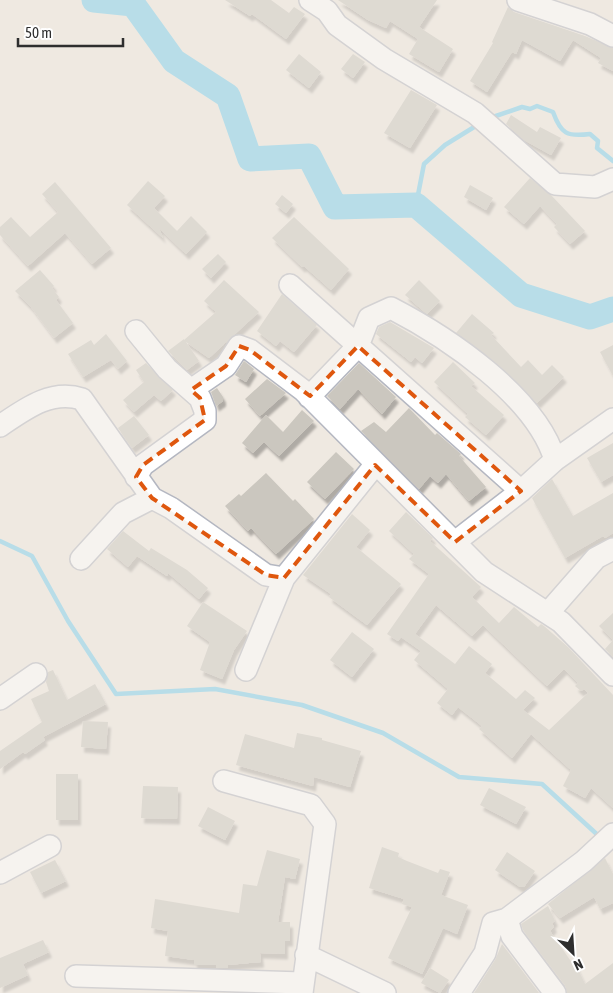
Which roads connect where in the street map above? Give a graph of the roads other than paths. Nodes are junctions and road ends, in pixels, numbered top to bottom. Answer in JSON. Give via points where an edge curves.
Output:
{"nodes":[{"id":1,"x":518,"y":0,"type":"edge"},
{"id":2,"x":325,"y":4,"type":"edge"},
{"id":3,"x":613,"y":36,"type":"edge"},
{"id":4,"x":613,"y":179,"type":"edge"},
{"id":5,"x":290,"y":285,"type":"dead end"},
{"id":6,"x":136,"y":331,"type":"dead end"},
{"id":7,"x":358,"y":346,"type":"junction"},
{"id":8,"x":191,"y":390,"type":"junction"},
{"id":9,"x":309,"y":397,"type":"junction"},
{"id":10,"x":613,"y":420,"type":"edge"},
{"id":11,"x":0,"y":426,"type":"edge"},
{"id":12,"x":554,"y":460,"type":"junction"},
{"id":13,"x":375,"y":465,"type":"junction"},
{"id":14,"x":136,"y":477,"type":"junction"},
{"id":15,"x":521,"y":491,"type":"junction"},
{"id":16,"x":152,"y":498,"type":"junction"},
{"id":17,"x":454,"y":542,"type":"junction"},
{"id":18,"x":613,"y":549,"type":"edge"},
{"id":19,"x":81,"y":559,"type":"dead end"},
{"id":20,"x":284,"y":578,"type":"junction"},
{"id":21,"x":548,"y":614,"type":"junction"},
{"id":22,"x":246,"y":670,"type":"dead end"},
{"id":23,"x":36,"y":674,"type":"dead end"},
{"id":24,"x":613,"y":675,"type":"edge"},
{"id":25,"x":0,"y":699,"type":"edge"},
{"id":26,"x":224,"y":780,"type":"dead end"},
{"id":27,"x":613,"y":834,"type":"edge"},
{"id":28,"x":50,"y":846,"type":"dead end"},
{"id":29,"x":0,"y":873,"type":"edge"},
{"id":30,"x":508,"y":919,"type":"junction"},
{"id":31,"x":306,"y":955,"type":"junction"},
{"id":32,"x":76,"y":976,"type":"dead end"},
{"id":33,"x":302,"y":988,"type":"edge"},
{"id":34,"x":385,"y":993,"type":"edge"},
{"id":35,"x":459,"y":993,"type":"edge"},
{"id":36,"x":556,"y":993,"type":"edge"}],
"edges":[{"from":1,"to":3,"type":"street","via":[[590,24]]},
{"from":2,"to":4,"type":"street","via":[[337,25],[384,58],[475,113],[555,184],[595,187]]},
{"from":5,"to":7,"type":"street"},
{"from":6,"to":8,"type":"street","via":[[167,370]]},
{"from":7,"to":9,"type":"street"},
{"from":7,"to":12,"type":"street","via":[[369,318],[391,308],[410,318],[466,353],[523,406],[551,447]]},
{"from":7,"to":15,"type":"street"},
{"from":8,"to":9,"type":"street","via":[[226,366],[238,346],[250,350]]},
{"from":8,"to":14,"type":"street","via":[[200,398],[205,420],[143,465]]},
{"from":9,"to":13,"type":"street"},
{"from":10,"to":12,"type":"street"},
{"from":11,"to":14,"type":"street","via":[[32,404],[56,396],[71,395],[82,399]]},
{"from":12,"to":15,"type":"street"},
{"from":13,"to":17,"type":"street"},
{"from":13,"to":20,"type":"street"},
{"from":14,"to":16,"type":"street"},
{"from":15,"to":17,"type":"street"},
{"from":16,"to":19,"type":"street","via":[[123,513]]},
{"from":16,"to":20,"type":"street","via":[[266,575]]},
{"from":17,"to":21,"type":"street","via":[[484,572]]},
{"from":18,"to":21,"type":"street","via":[[596,558]]},
{"from":20,"to":22,"type":"street"},
{"from":21,"to":24,"type":"street","via":[[561,622]]},
{"from":23,"to":25,"type":"street"},
{"from":26,"to":31,"type":"street","via":[[311,805],[326,824]]},
{"from":27,"to":30,"type":"street"},
{"from":28,"to":29,"type":"street"},
{"from":30,"to":35,"type":"street","via":[[493,923],[485,953]]},
{"from":30,"to":36,"type":"street","via":[[512,936]]},
{"from":31,"to":33,"type":"street"},
{"from":31,"to":34,"type":"street"},
{"from":32,"to":33,"type":"street"}]}
